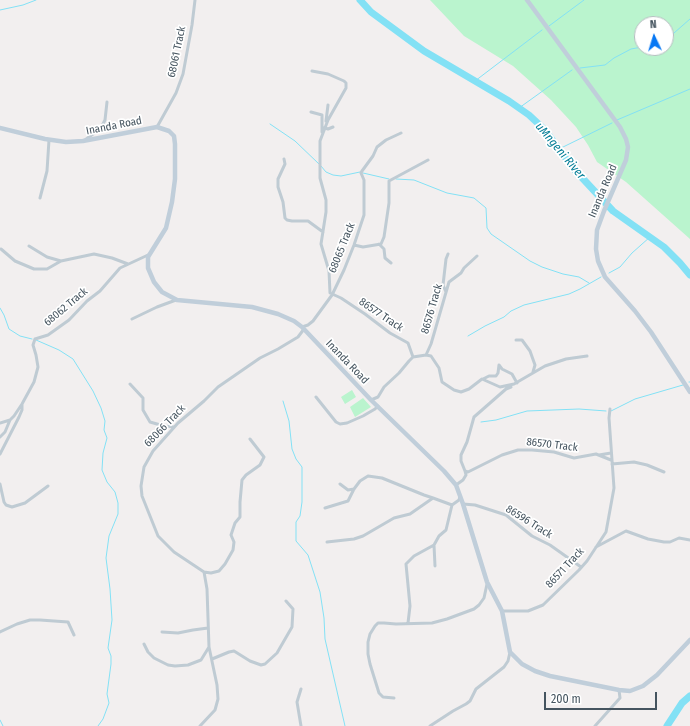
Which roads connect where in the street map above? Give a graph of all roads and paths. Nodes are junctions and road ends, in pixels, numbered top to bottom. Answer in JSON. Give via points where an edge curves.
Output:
{"nodes":[{"id":1,"x":195,"y":0,"type":"edge"},
{"id":2,"x":527,"y":0,"type":"edge"},
{"id":3,"x":312,"y":71,"type":"dead end"},
{"id":4,"x":107,"y":102,"type":"dead end"},
{"id":5,"x":328,"y":105,"type":"dead end"},
{"id":6,"x":311,"y":112,"type":"dead end"},
{"id":7,"x":158,"y":127,"type":"junction"},
{"id":8,"x":333,"y":127,"type":"dead end"},
{"id":9,"x":0,"y":128,"type":"edge"},
{"id":10,"x":325,"y":128,"type":"junction"},
{"id":11,"x":322,"y":134,"type":"junction"},
{"id":12,"x":401,"y":134,"type":"dead end"},
{"id":13,"x":49,"y":140,"type":"junction"},
{"id":14,"x":83,"y":141,"type":"junction"},
{"id":15,"x":284,"y":159,"type":"dead end"},
{"id":16,"x":428,"y":160,"type":"dead end"},
{"id":17,"x":40,"y":198,"type":"dead end"},
{"id":18,"x":323,"y":232,"type":"junction"},
{"id":19,"x":379,"y":244,"type":"junction"},
{"id":20,"x":354,"y":245,"type":"junction"},
{"id":21,"x":29,"y":246,"type":"dead end"},
{"id":22,"x":0,"y":249,"type":"edge"},
{"id":23,"x":448,"y":254,"type":"dead end"},
{"id":24,"x":148,"y":255,"type":"junction"},
{"id":25,"x":477,"y":256,"type":"dead end"},
{"id":26,"x":61,"y":260,"type":"junction"},
{"id":27,"x":391,"y":263,"type":"dead end"},
{"id":28,"x":128,"y":264,"type":"junction"},
{"id":29,"x":446,"y":292,"type":"junction"},
{"id":30,"x":332,"y":295,"type":"junction"},
{"id":31,"x":177,"y":300,"type":"junction"},
{"id":32,"x":132,"y":319,"type":"dead end"},
{"id":33,"x":303,"y":328,"type":"junction"},
{"id":34,"x":516,"y":340,"type":"dead end"},
{"id":35,"x":426,"y":355,"type":"junction"},
{"id":36,"x":588,"y":356,"type":"dead end"},
{"id":37,"x":413,"y":357,"type":"junction"},
{"id":38,"x":533,"y":372,"type":"junction"},
{"id":39,"x":483,"y":379,"type":"junction"},
{"id":40,"x":130,"y":384,"type":"dead end"},
{"id":41,"x":516,"y":384,"type":"junction"},
{"id":42,"x":690,"y":392,"type":"edge"},
{"id":43,"x":316,"y":397,"type":"dead end"},
{"id":44,"x":371,"y":400,"type":"junction"},
{"id":45,"x":22,"y":404,"type":"junction"},
{"id":46,"x":378,"y":406,"type":"junction"},
{"id":47,"x":610,"y":408,"type":"dead end"},
{"id":48,"x":10,"y":420,"type":"junction"},
{"id":49,"x":0,"y":423,"type":"edge"},
{"id":50,"x":175,"y":427,"type":"junction"},
{"id":51,"x":0,"y":437,"type":"edge"},
{"id":52,"x":250,"y":439,"type":"dead end"},
{"id":53,"x":611,"y":453,"type":"junction"},
{"id":54,"x":0,"y":454,"type":"edge"},
{"id":55,"x":599,"y":455,"type":"junction"},
{"id":56,"x":612,"y":462,"type":"junction"},
{"id":57,"x":465,"y":471,"type":"junction"},
{"id":58,"x":664,"y":472,"type":"dead end"},
{"id":59,"x":0,"y":484,"type":"edge"},
{"id":60,"x":340,"y":484,"type":"dead end"},
{"id":61,"x":456,"y":485,"type":"junction"},
{"id":62,"x":48,"y":486,"type":"dead end"},
{"id":63,"x":354,"y":489,"type":"junction"},
{"id":64,"x":460,"y":496,"type":"junction"},
{"id":65,"x":433,"y":498,"type":"junction"},
{"id":66,"x":463,"y":504,"type":"junction"},
{"id":67,"x":452,"y":505,"type":"junction"},
{"id":68,"x":325,"y":508,"type":"dead end"},
{"id":69,"x":690,"y":540,"type":"edge"},
{"id":70,"x":327,"y":542,"type":"dead end"},
{"id":71,"x":434,"y":545,"type":"junction"},
{"id":72,"x":596,"y":547,"type":"junction"},
{"id":73,"x":435,"y":566,"type":"dead end"},
{"id":74,"x":581,"y":567,"type":"junction"},
{"id":75,"x":204,"y":572,"type":"junction"},
{"id":76,"x":487,"y":582,"type":"junction"},
{"id":77,"x":286,"y":601,"type":"dead end"},
{"id":78,"x":502,"y":611,"type":"junction"},
{"id":79,"x":408,"y":623,"type":"junction"},
{"id":80,"x":208,"y":628,"type":"junction"},
{"id":81,"x":0,"y":632,"type":"edge"},
{"id":82,"x":162,"y":632,"type":"dead end"},
{"id":83,"x":74,"y":635,"type":"dead end"},
{"id":84,"x":690,"y":640,"type":"edge"},
{"id":85,"x":144,"y":644,"type":"dead end"},
{"id":86,"x":209,"y":647,"type":"junction"},
{"id":87,"x":510,"y":652,"type":"junction"},
{"id":88,"x":212,"y":659,"type":"junction"},
{"id":89,"x":301,"y":689,"type":"dead end"},
{"id":90,"x":619,"y":690,"type":"junction"},
{"id":91,"x":394,"y":698,"type":"dead end"},
{"id":92,"x":200,"y":726,"type":"edge"},
{"id":93,"x":301,"y":726,"type":"edge"},
{"id":94,"x":430,"y":726,"type":"edge"},
{"id":95,"x":596,"y":726,"type":"edge"}],
"edges":[{"from":1,"to":7,"type":"street","name":"68061 Track","via":[[183,74]]},
{"from":2,"to":42,"type":"street","name":"Inanda Road","via":[[625,135],[628,143],[627,156],[597,230],[598,261],[605,277],[640,318]]},
{"from":3,"to":10,"type":"street","via":[[328,74],[346,83],[346,88]]},
{"from":4,"to":14,"type":"street","via":[[105,120],[101,128]]},
{"from":5,"to":10,"type":"street"},
{"from":6,"to":11,"type":"street","via":[[323,117]]},
{"from":7,"to":14,"type":"street","name":"Inanda Road"},
{"from":7,"to":24,"type":"street","name":"Inanda Road","via":[[169,130],[174,136],[175,179],[166,228]]},
{"from":8,"to":10,"type":"street"},
{"from":9,"to":13,"type":"street","name":"Inanda Road"},
{"from":10,"to":11,"type":"street"},
{"from":11,"to":18,"type":"street","via":[[320,173],[326,200]]},
{"from":12,"to":20,"type":"street","name":"68065 Track","via":[[377,147],[362,171],[364,215]]},
{"from":13,"to":14,"type":"street","name":"Inanda Road"},
{"from":13,"to":17,"type":"street","via":[[47,170]]},
{"from":15,"to":18,"type":"street","via":[[285,164],[278,179],[278,187],[285,218],[292,221],[308,221]]},
{"from":16,"to":19,"type":"street","via":[[389,181],[385,231],[383,242]]},
{"from":18,"to":30,"type":"street","via":[[321,244],[330,271]]},
{"from":19,"to":20,"type":"street","via":[[363,247]]},
{"from":19,"to":27,"type":"street","via":[[384,249],[385,258]]},
{"from":20,"to":30,"type":"street","name":"68065 Track"},
{"from":21,"to":26,"type":"street","via":[[47,257]]},
{"from":22,"to":26,"type":"street","via":[[15,261],[34,268],[47,269]]},
{"from":23,"to":29,"type":"street","via":[[443,285]]},
{"from":24,"to":28,"type":"street","name":"68062 Track"},
{"from":24,"to":31,"type":"street","name":"Inanda Road","via":[[148,268],[154,282],[162,292]]},
{"from":25,"to":29,"type":"street","name":"86576 Track","via":[[449,282]]},
{"from":26,"to":28,"type":"street","via":[[94,254]]},
{"from":28,"to":45,"type":"street","name":"68062 Track","via":[[117,271],[100,291],[65,322],[48,335],[34,340],[37,372]]},
{"from":29,"to":35,"type":"street","name":"86576 Track"},
{"from":30,"to":33,"type":"street","name":"68065 Track","via":[[313,321]]},
{"from":30,"to":37,"type":"street","name":"86577 Track","via":[[341,298],[408,343]]},
{"from":31,"to":32,"type":"street"},
{"from":31,"to":33,"type":"street","name":"Inanda Road","via":[[252,307],[278,314]]},
{"from":33,"to":44,"type":"street","name":"Inanda Road"},
{"from":33,"to":50,"type":"street","name":"68066 Track","via":[[298,336],[221,384]]},
{"from":34,"to":38,"type":"street","via":[[522,340],[530,351],[535,365]]},
{"from":35,"to":37,"type":"street"},
{"from":35,"to":39,"type":"street","via":[[432,357],[438,365],[442,382],[454,390],[465,391]]},
{"from":36,"to":38,"type":"street","via":[[566,359]]},
{"from":37,"to":44,"type":"street","via":[[384,387],[378,397]]},
{"from":38,"to":41,"type":"street"},
{"from":39,"to":41,"type":"street","via":[[500,387]]},
{"from":39,"to":41,"type":"street","via":[[496,376],[499,364],[512,374]]},
{"from":40,"to":50,"type":"street","via":[[143,398],[144,410],[150,422]]},
{"from":41,"to":57,"type":"street","via":[[506,389],[474,417],[461,455]]},
{"from":43,"to":46,"type":"street","via":[[340,424],[354,420]]},
{"from":44,"to":46,"type":"street","name":"Inanda Road"},
{"from":45,"to":48,"type":"street","name":"68062 Track"},
{"from":45,"to":54,"type":"street","via":[[22,410]]},
{"from":46,"to":61,"type":"street","name":"Inanda Road"},
{"from":47,"to":53,"type":"street","name":"86571 Track"},
{"from":48,"to":49,"type":"street"},
{"from":48,"to":51,"type":"street","name":"68062 Track"},
{"from":50,"to":75,"type":"street","name":"68066 Track","via":[[146,461],[142,477],[142,496],[161,540]]},
{"from":52,"to":75,"type":"street","via":[[264,457],[241,483],[240,516],[232,533],[234,545],[231,555],[219,571]]},
{"from":53,"to":55,"type":"street"},
{"from":53,"to":56,"type":"street","name":"86571 Track"},
{"from":55,"to":56,"type":"street","name":"86570 Track"},
{"from":55,"to":57,"type":"street","name":"86570 Track","via":[[574,458],[554,452],[518,450],[502,454],[468,472]]},
{"from":56,"to":58,"type":"street","name":"86570 Track","via":[[634,462]]},
{"from":56,"to":72,"type":"street","name":"86571 Track","via":[[614,488],[608,526]]},
{"from":57,"to":61,"type":"street","via":[[463,480]]},
{"from":59,"to":62,"type":"street","via":[[5,504],[12,507],[25,503]]},
{"from":60,"to":63,"type":"street","via":[[348,490]]},
{"from":61,"to":64,"type":"street","name":"Inanda Road"},
{"from":63,"to":65,"type":"street","via":[[366,477],[382,478]]},
{"from":63,"to":68,"type":"street","via":[[348,501]]},
{"from":64,"to":66,"type":"street","name":"Inanda Road"},
{"from":64,"to":67,"type":"street"},
{"from":65,"to":67,"type":"street"},
{"from":65,"to":70,"type":"street","via":[[410,514],[394,518],[359,538]]},
{"from":66,"to":74,"type":"street","name":"86596 Track","via":[[475,505],[506,515],[517,526]]},
{"from":66,"to":76,"type":"street","name":"Inanda Road"},
{"from":67,"to":71,"type":"street","via":[[447,529]]},
{"from":69,"to":72,"type":"street","via":[[679,538],[664,542],[626,531]]},
{"from":71,"to":73,"type":"street"},
{"from":71,"to":79,"type":"street","via":[[414,556],[406,564],[410,606]]},
{"from":72,"to":74,"type":"street","name":"86571 Track"},
{"from":74,"to":78,"type":"street","name":"86571 Track","via":[[538,607],[528,611]]},
{"from":75,"to":80,"type":"street"},
{"from":76,"to":78,"type":"street","name":"Inanda Road"},
{"from":76,"to":79,"type":"street","via":[[482,601],[474,609],[435,623]]},
{"from":77,"to":88,"type":"street","via":[[293,610],[292,626],[278,653],[265,664],[250,661],[234,651]]},
{"from":78,"to":87,"type":"street","name":"Inanda Road"},
{"from":79,"to":91,"type":"street","via":[[378,623],[370,634],[368,654],[379,693],[383,697]]},
{"from":80,"to":82,"type":"street","via":[[178,633]]},
{"from":80,"to":86,"type":"street"},
{"from":81,"to":83,"type":"street","via":[[30,620],[40,620],[68,622]]},
{"from":84,"to":90,"type":"street","via":[[650,681],[634,690]]},
{"from":85,"to":86,"type":"street","via":[[154,658],[172,666],[188,665],[201,660]]},
{"from":86,"to":88,"type":"street"},
{"from":87,"to":90,"type":"street","via":[[522,664],[535,671],[569,681]]},
{"from":87,"to":94,"type":"street","via":[[504,667],[476,689],[470,701]]},
{"from":88,"to":92,"type":"street","via":[[217,685],[217,706],[212,715]]},
{"from":89,"to":93,"type":"street","via":[[297,702]]},
{"from":90,"to":95,"type":"street","via":[[618,702]]}]}
